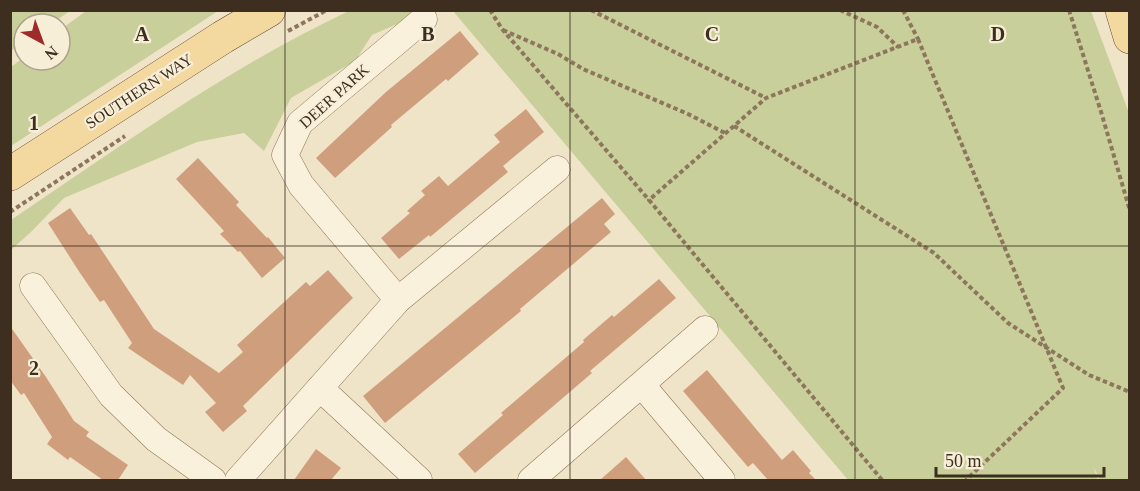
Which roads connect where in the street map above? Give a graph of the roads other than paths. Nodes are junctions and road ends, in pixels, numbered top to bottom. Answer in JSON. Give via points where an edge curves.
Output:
{"nodes":[{"id":1,"x":269,"y":10,"type":"edge"},
{"id":2,"x":1122,"y":10,"type":"edge"},
{"id":3,"x":424,"y":19,"type":"dead end"},
{"id":4,"x":1130,"y":37,"type":"edge"},
{"id":5,"x":557,"y":169,"type":"dead end"},
{"id":6,"x":10,"y":174,"type":"edge"},
{"id":7,"x":33,"y":286,"type":"dead end"},
{"id":8,"x":398,"y":300,"type":"junction"},
{"id":9,"x":705,"y":329,"type":"dead end"},
{"id":10,"x":642,"y":385,"type":"junction"},
{"id":11,"x":320,"y":388,"type":"junction"},
{"id":12,"x":213,"y":480,"type":"edge"},
{"id":13,"x":238,"y":480,"type":"edge"},
{"id":14,"x":419,"y":480,"type":"edge"},
{"id":15,"x":531,"y":480,"type":"edge"},
{"id":16,"x":722,"y":480,"type":"edge"}],
"edges":[{"from":1,"to":6,"type":"main road","name":"SOUTHERN WAY"},
{"from":2,"to":4,"type":"main road"},
{"from":3,"to":8,"type":"street","name":"DEER PARK","via":[[300,123],[285,155],[301,184]]},
{"from":5,"to":8,"type":"street"},
{"from":7,"to":12,"type":"street","via":[[111,395],[156,439]]},
{"from":8,"to":11,"type":"street"},
{"from":9,"to":10,"type":"street"},
{"from":10,"to":15,"type":"street"},
{"from":10,"to":16,"type":"street"},
{"from":11,"to":13,"type":"street"},
{"from":11,"to":14,"type":"street"}]}
